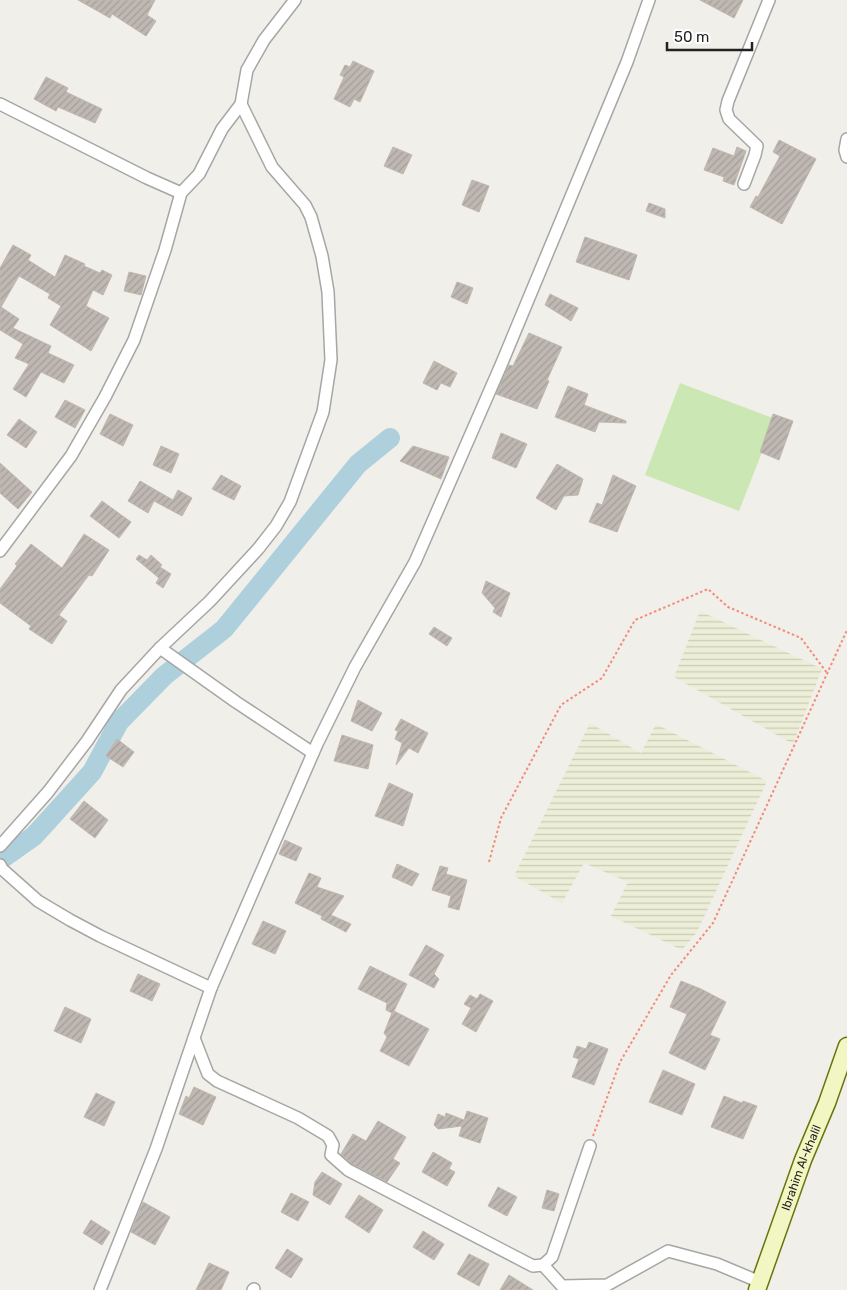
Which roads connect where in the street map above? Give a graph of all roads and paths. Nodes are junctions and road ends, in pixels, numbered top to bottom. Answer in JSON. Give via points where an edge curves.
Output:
{"nodes":[{"id":1,"x":295,"y":0,"type":"edge"},
{"id":2,"x":649,"y":0,"type":"edge"},
{"id":3,"x":769,"y":0,"type":"edge"},
{"id":4,"x":0,"y":104,"type":"edge"},
{"id":5,"x":241,"y":104,"type":"junction"},
{"id":6,"x":847,"y":139,"type":"edge"},
{"id":7,"x":847,"y":157,"type":"edge"},
{"id":8,"x":744,"y":184,"type":"dead end"},
{"id":9,"x":181,"y":193,"type":"junction"},
{"id":10,"x":0,"y":551,"type":"edge"},
{"id":11,"x":847,"y":631,"type":"edge"},
{"id":12,"x":160,"y":648,"type":"junction"},
{"id":13,"x":828,"y":673,"type":"junction"},
{"id":14,"x":313,"y":753,"type":"junction"},
{"id":15,"x":0,"y":846,"type":"edge"},
{"id":16,"x":489,"y":862,"type":"dead end"},
{"id":17,"x":0,"y":865,"type":"edge"},
{"id":18,"x":211,"y":988,"type":"junction"},
{"id":19,"x":194,"y":1038,"type":"junction"},
{"id":20,"x":847,"y":1046,"type":"edge"},
{"id":21,"x":590,"y":1146,"type":"joint"},
{"id":22,"x":543,"y":1265,"type":"junction"},
{"id":23,"x":758,"y":1286,"type":"edge"},
{"id":24,"x":100,"y":1290,"type":"edge"}],
"edges":[{"from":1,"to":5,"type":"street","via":[[264,40],[247,70]]},
{"from":2,"to":14,"type":"street","via":[[627,62],[501,366],[416,562],[355,668]]},
{"from":3,"to":8,"type":"street","via":[[726,110],[729,119],[757,146]]},
{"from":4,"to":9,"type":"street"},
{"from":5,"to":9,"type":"street","via":[[222,129],[199,174]]},
{"from":5,"to":12,"type":"street","via":[[272,167],[305,204],[311,217],[328,292],[330,368],[323,412],[290,502],[276,526],[210,600]]},
{"from":6,"to":7,"type":"street"},
{"from":9,"to":10,"type":"street","via":[[134,340],[106,397],[71,456]]},
{"from":11,"to":13,"type":"path"},
{"from":12,"to":14,"type":"street"},
{"from":12,"to":15,"type":"street","via":[[121,690],[48,792]]},
{"from":13,"to":16,"type":"path","via":[[801,638],[728,607],[708,589],[635,620],[602,678],[560,705],[501,818]]},
{"from":13,"to":21,"type":"path","via":[[713,923],[671,975],[620,1062]]},
{"from":14,"to":18,"type":"street"},
{"from":17,"to":18,"type":"street","via":[[38,901],[70,920]]},
{"from":18,"to":19,"type":"street"},
{"from":19,"to":22,"type":"street","via":[[208,1074],[328,1136],[332,1145],[331,1155],[348,1170],[533,1266]]},
{"from":19,"to":24,"type":"street","via":[[156,1149]]},
{"from":20,"to":23,"type":"street","name":"Ibrahim Al-khalil"},
{"from":21,"to":22,"type":"street","via":[[552,1257]]},
{"from":22,"to":23,"type":"street","via":[[562,1286],[607,1285],[668,1251],[717,1264]]}]}
